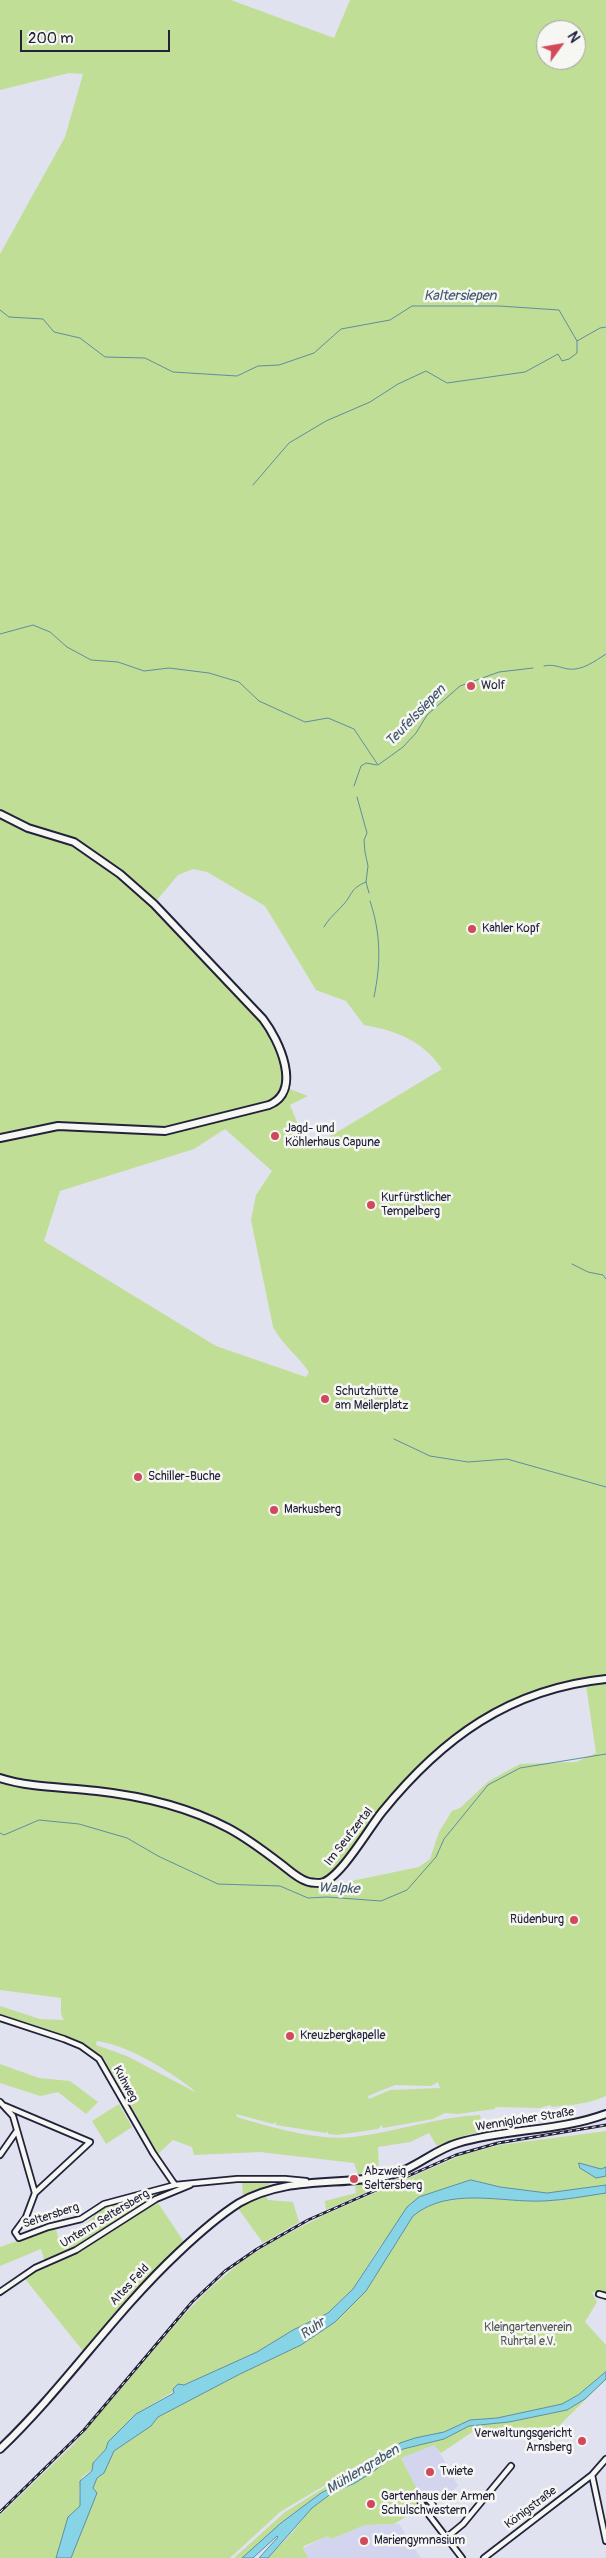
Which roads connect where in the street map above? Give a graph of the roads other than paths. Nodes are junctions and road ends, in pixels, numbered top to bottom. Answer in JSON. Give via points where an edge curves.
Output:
{"nodes":[{"id":1,"x":0,"y":814,"type":"edge"},
{"id":2,"x":0,"y":1138,"type":"edge"},
{"id":3,"x":606,"y":1678,"type":"edge"},
{"id":4,"x":0,"y":1778,"type":"edge"},
{"id":5,"x":0,"y":2018,"type":"edge"},
{"id":6,"x":2,"y":2104,"type":"edge"},
{"id":7,"x":606,"y":2114,"type":"edge"},
{"id":8,"x":16,"y":2132,"type":"junction"},
{"id":9,"x":0,"y":2155,"type":"edge"},
{"id":10,"x":276,"y":2179,"type":"junction"},
{"id":11,"x":196,"y":2182,"type":"junction"},
{"id":12,"x":308,"y":2182,"type":"junction"},
{"id":13,"x":175,"y":2185,"type":"junction"},
{"id":14,"x":277,"y":2187,"type":"junction"},
{"id":15,"x":35,"y":2193,"type":"junction"},
{"id":16,"x":0,"y":2292,"type":"edge"},
{"id":17,"x":599,"y":2294,"type":"dead end"},
{"id":18,"x":606,"y":2296,"type":"edge"},
{"id":19,"x":0,"y":2449,"type":"edge"},
{"id":20,"x":606,"y":2459,"type":"edge"},
{"id":21,"x":511,"y":2466,"type":"dead end"},
{"id":22,"x":592,"y":2475,"type":"junction"},
{"id":23,"x":427,"y":2512,"type":"dead end"},
{"id":24,"x":446,"y":2538,"type":"junction"},
{"id":25,"x":606,"y":2541,"type":"edge"},
{"id":26,"x":462,"y":2558,"type":"edge"},
{"id":27,"x":484,"y":2558,"type":"edge"}],
"edges":[{"from":1,"to":2,"type":"main road","via":[[28,828],[79,844],[135,886],[263,1019],[277,1042],[287,1083],[282,1096],[274,1103],[165,1131],[58,1126]]},
{"from":3,"to":4,"type":"main road","name":"Im Seufzertal","via":[[538,1692],[478,1721],[439,1753],[397,1795],[336,1874],[320,1883],[306,1882],[229,1829],[181,1809],[136,1797],[30,1785]]},
{"from":5,"to":13,"type":"street","name":"Kuhweg","via":[[82,2046],[98,2059]]},
{"from":6,"to":8,"type":"street","via":[[13,2116]]},
{"from":6,"to":15,"type":"street","via":[[90,2142]]},
{"from":7,"to":12,"type":"main road","name":"Wennigloher Straße","via":[[572,2126],[518,2131],[458,2143],[390,2176]]},
{"from":8,"to":9,"type":"street"},
{"from":8,"to":15,"type":"street"},
{"from":10,"to":11,"type":"street","name":"Wennigloher Straße"},
{"from":10,"to":12,"type":"street","name":"Wennigloher Straße"},
{"from":10,"to":14,"type":"street"},
{"from":11,"to":13,"type":"street","name":"Wennigloher Straße"},
{"from":11,"to":16,"type":"street","name":"Unterm Seltersberg","via":[[156,2199],[98,2237],[35,2268]]},
{"from":12,"to":14,"type":"main road","name":"Altes Feld"},
{"from":13,"to":15,"type":"street","name":"Seltersberg","via":[[104,2204],[81,2219],[48,2226],[19,2238],[15,2232],[26,2217]]},
{"from":14,"to":19,"type":"main road","name":"Altes Feld","via":[[240,2203],[222,2215],[151,2278],[48,2400]]},
{"from":17,"to":18,"type":"street"},
{"from":20,"to":22,"type":"street","name":"Königstraße"},
{"from":21,"to":24,"type":"street","via":[[465,2522]]},
{"from":22,"to":25,"type":"street"},
{"from":22,"to":27,"type":"street","name":"Königstraße"},
{"from":23,"to":24,"type":"street"},
{"from":24,"to":26,"type":"street"}]}
